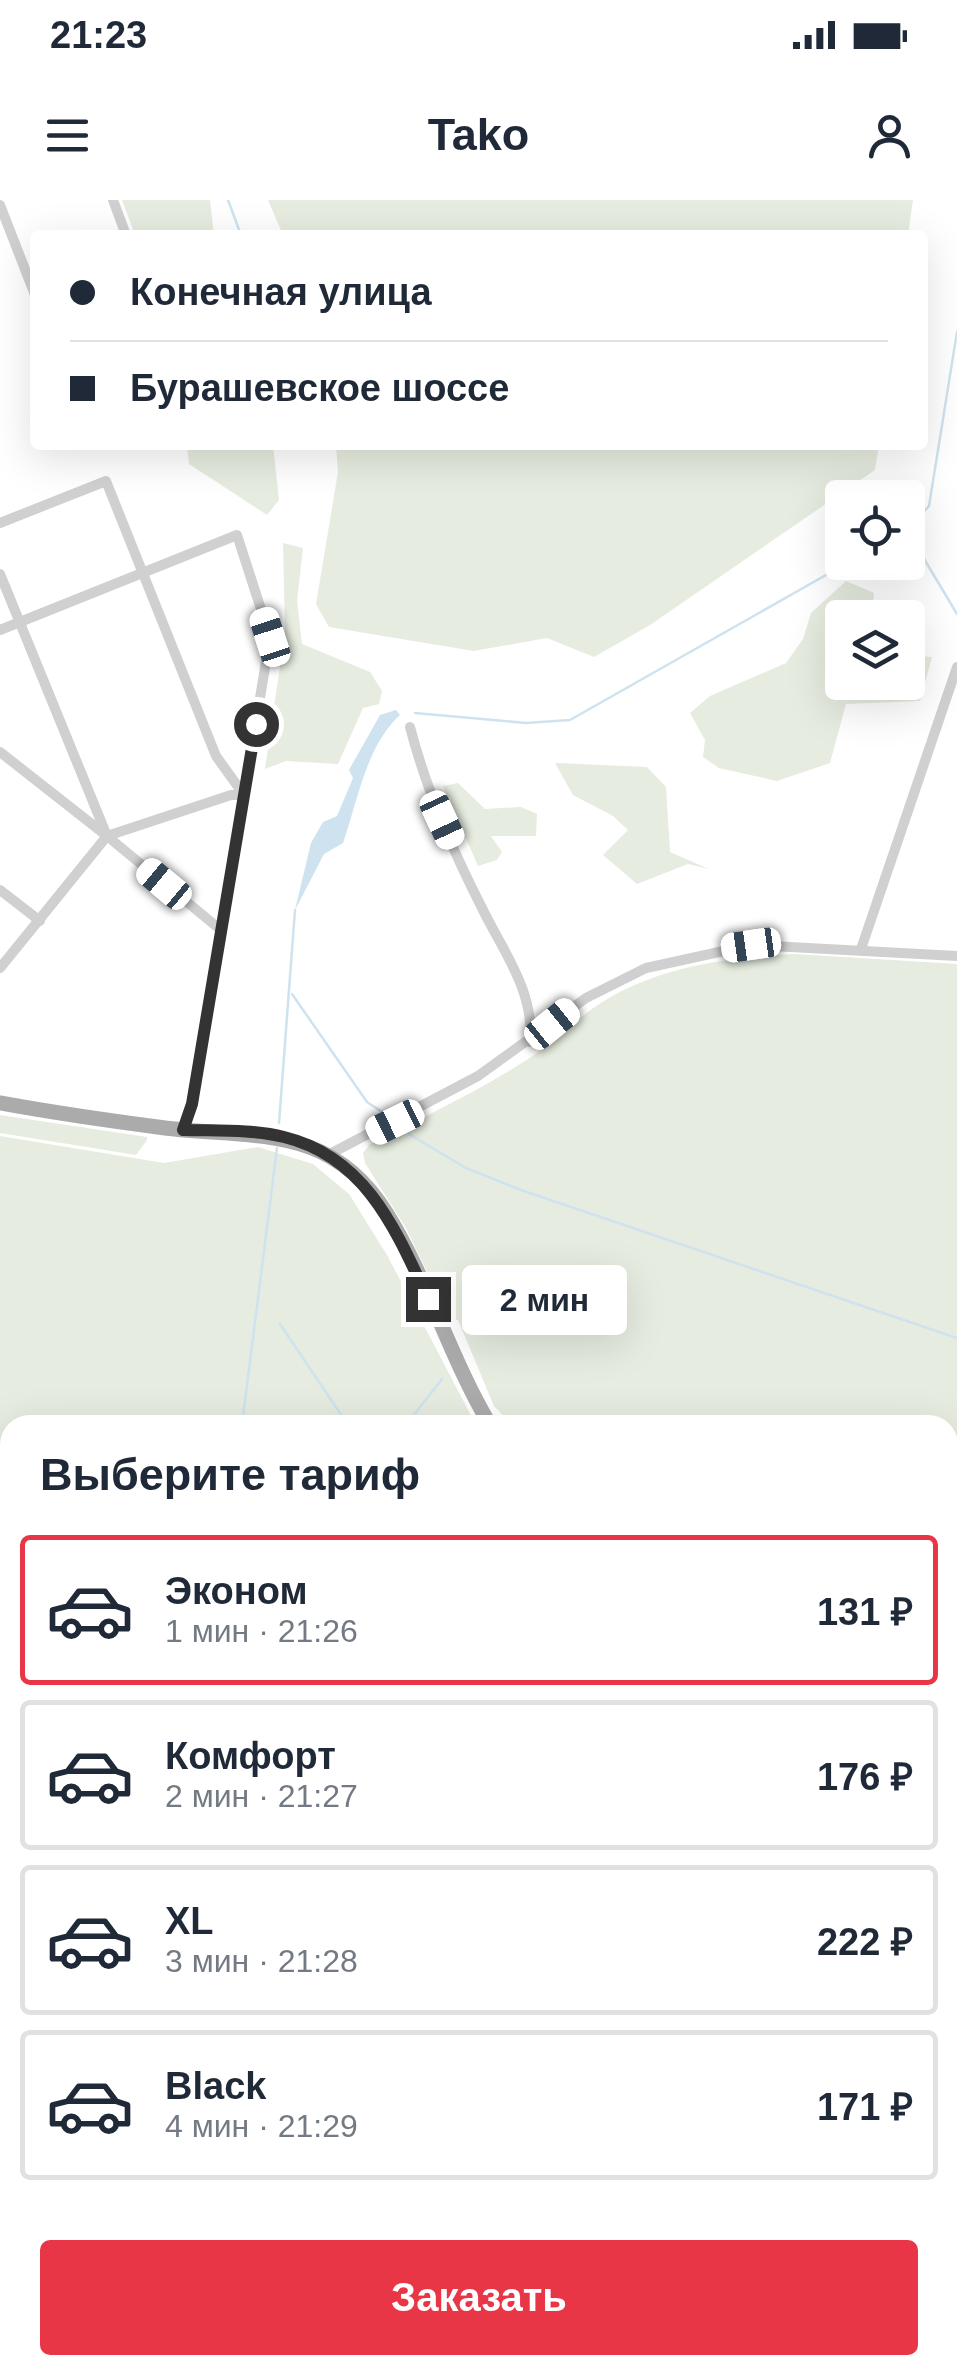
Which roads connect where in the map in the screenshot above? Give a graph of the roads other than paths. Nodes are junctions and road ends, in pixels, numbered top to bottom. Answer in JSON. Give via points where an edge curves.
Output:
{"nodes":[{"id":1,"x":14,"y":200,"type":"edge"},
{"id":2,"x":113,"y":200,"type":"edge"},
{"id":3,"x":0,"y":205,"type":"edge"},
{"id":4,"x":124,"y":230,"type":"edge"},
{"id":5,"x":30,"y":281,"type":"edge"},
{"id":6,"x":0,"y":523,"type":"edge"},
{"id":7,"x":0,"y":574,"type":"edge"},
{"id":8,"x":142,"y":574,"type":"junction"},
{"id":9,"x":19,"y":622,"type":"junction"},
{"id":10,"x":0,"y":630,"type":"edge"},
{"id":11,"x":957,"y":668,"type":"edge"},
{"id":12,"x":410,"y":727,"type":"dead end"},
{"id":13,"x":0,"y":752,"type":"edge"},
{"id":14,"x":244,"y":795,"type":"junction"},
{"id":15,"x":107,"y":836,"type":"junction"},
{"id":16,"x":0,"y":890,"type":"edge"},
{"id":17,"x":40,"y":921,"type":"junction"},
{"id":18,"x":222,"y":931,"type":"junction"},
{"id":19,"x":861,"y":949,"type":"junction"},
{"id":20,"x":957,"y":956,"type":"edge"},
{"id":21,"x":0,"y":968,"type":"edge"},
{"id":22,"x":530,"y":1042,"type":"junction"},
{"id":23,"x":0,"y":1103,"type":"edge"},
{"id":24,"x":183,"y":1130,"type":"junction"},
{"id":25,"x":328,"y":1156,"type":"junction"},
{"id":26,"x":485,"y":1415,"type":"edge"}],
"edges":[{"from":1,"to":3,"type":"street"},
{"from":2,"to":4,"type":"street"},
{"from":3,"to":5,"type":"street"},
{"from":6,"to":8,"type":"street","via":[[106,481]]},
{"from":7,"to":9,"type":"street"},
{"from":8,"to":9,"type":"street"},
{"from":8,"to":14,"type":"street","via":[[216,756]]},
{"from":8,"to":14,"type":"street","via":[[238,535],[270,637]]},
{"from":9,"to":10,"type":"street"},
{"from":9,"to":15,"type":"street"},
{"from":11,"to":19,"type":"street"},
{"from":12,"to":22,"type":"street","via":[[442,820],[524,991]]},
{"from":13,"to":15,"type":"street"},
{"from":14,"to":15,"type":"street"},
{"from":14,"to":18,"type":"street"},
{"from":15,"to":17,"type":"street"},
{"from":15,"to":18,"type":"street"},
{"from":16,"to":17,"type":"street"},
{"from":17,"to":21,"type":"street"},
{"from":18,"to":24,"type":"street"},
{"from":19,"to":20,"type":"street"},
{"from":19,"to":22,"type":"street","via":[[751,945],[678,958],[598,990]]},
{"from":22,"to":25,"type":"street"},
{"from":23,"to":24,"type":"main road"},
{"from":24,"to":25,"type":"main road","via":[[281,1136]]},
{"from":25,"to":26,"type":"main road","via":[[361,1181],[387,1214]]}]}
